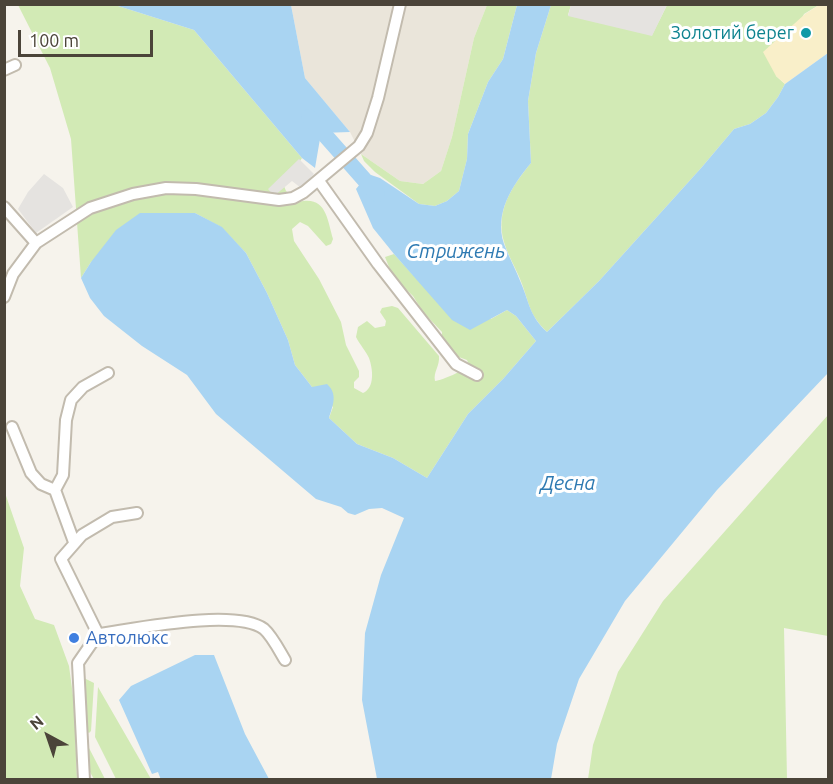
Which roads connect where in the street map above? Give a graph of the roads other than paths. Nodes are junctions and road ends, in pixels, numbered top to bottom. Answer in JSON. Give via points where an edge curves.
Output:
{"nodes":[{"id":1,"x":400,"y":4,"type":"edge"},
{"id":2,"x":321,"y":179,"type":"junction"},
{"id":3,"x":4,"y":207,"type":"edge"},
{"id":4,"x":36,"y":243,"type":"junction"},
{"id":5,"x":9,"y":273,"type":"edge"},
{"id":6,"x":4,"y":297,"type":"edge"},
{"id":7,"x":108,"y":373,"type":"dead end"},
{"id":8,"x":477,"y":375,"type":"dead end"},
{"id":9,"x":12,"y":427,"type":"dead end"},
{"id":10,"x":55,"y":490,"type":"junction"},
{"id":11,"x":137,"y":513,"type":"dead end"},
{"id":12,"x":74,"y":542,"type":"junction"},
{"id":13,"x":99,"y":634,"type":"junction"},
{"id":14,"x":285,"y":660,"type":"dead end"},
{"id":15,"x":84,"y":780,"type":"edge"}],
"edges":[{"from":1,"to":2,"type":"street","via":[[367,133],[359,146]]},
{"from":2,"to":4,"type":"street","via":[[293,198],[279,200],[195,189],[166,188],[133,194],[90,208]]},
{"from":2,"to":8,"type":"street","via":[[378,264],[456,364]]},
{"from":3,"to":4,"type":"street"},
{"from":4,"to":5,"type":"street"},
{"from":5,"to":6,"type":"street"},
{"from":7,"to":10,"type":"street","via":[[83,387],[71,400],[63,475]]},
{"from":9,"to":10,"type":"street","via":[[31,472],[41,484]]},
{"from":10,"to":12,"type":"street"},
{"from":11,"to":12,"type":"street","via":[[112,517]]},
{"from":12,"to":13,"type":"street","via":[[61,559]]},
{"from":13,"to":14,"type":"street","via":[[208,620],[249,621],[265,630]]},
{"from":13,"to":15,"type":"street","via":[[78,663]]}]}
